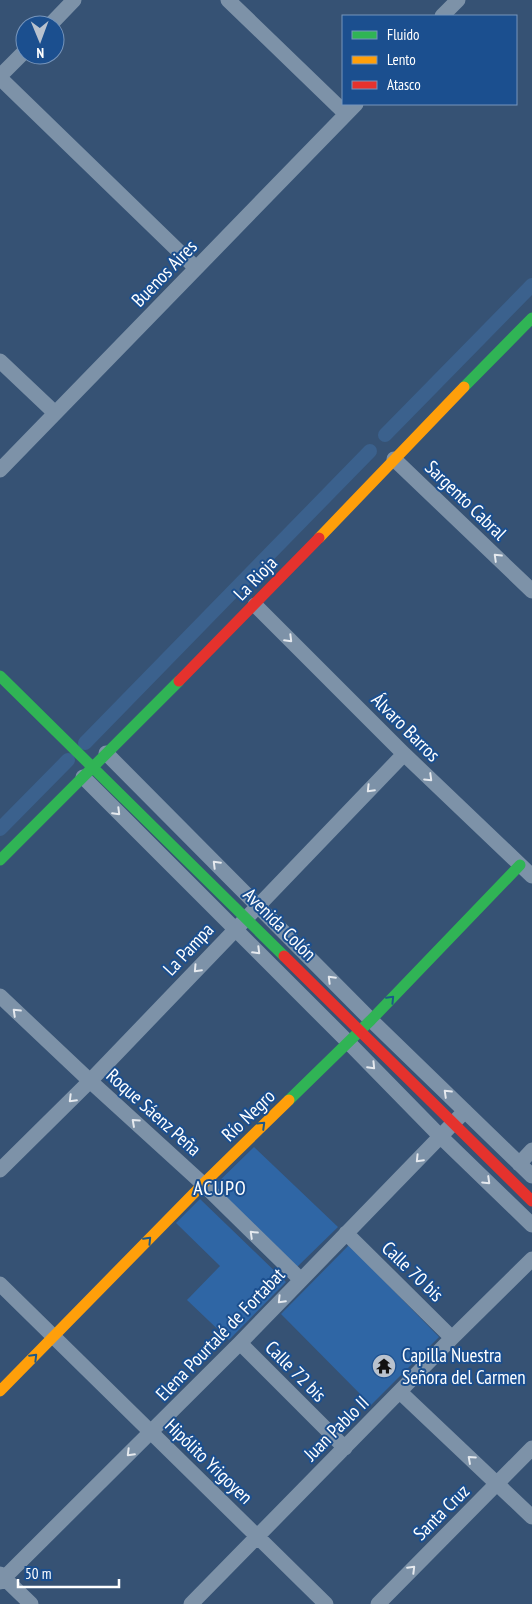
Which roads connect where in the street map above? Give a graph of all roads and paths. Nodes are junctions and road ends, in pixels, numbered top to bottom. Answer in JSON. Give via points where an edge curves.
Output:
{"nodes":[{"id":1,"x":74,"y":0,"type":"edge"},
{"id":2,"x":228,"y":0,"type":"edge"},
{"id":3,"x":458,"y":0,"type":"edge"},
{"id":4,"x":60,"y":15,"type":"edge"},
{"id":5,"x":443,"y":15,"type":"edge"},
{"id":6,"x":15,"y":61,"type":"edge"},
{"id":7,"x":0,"y":77,"type":"edge"},
{"id":8,"x":342,"y":101,"type":"edge"},
{"id":9,"x":351,"y":109,"type":"edge"},
{"id":10,"x":196,"y":268,"type":"junction"},
{"id":11,"x":532,"y":318,"type":"edge"},
{"id":12,"x":0,"y":361,"type":"edge"},
{"id":13,"x":55,"y":413,"type":"junction"},
{"id":14,"x":394,"y":459,"type":"junction"},
{"id":15,"x":0,"y":470,"type":"edge"},
{"id":16,"x":532,"y":591,"type":"edge"},
{"id":17,"x":255,"y":605,"type":"junction"},
{"id":18,"x":0,"y":676,"type":"edge"},
{"id":19,"x":106,"y":753,"type":"junction"},
{"id":20,"x":404,"y":754,"type":"junction"},
{"id":21,"x":88,"y":772,"type":"junction"},
{"id":22,"x":0,"y":860,"type":"edge"},
{"id":23,"x":520,"y":865,"type":"junction"},
{"id":24,"x":532,"y":876,"type":"edge"},
{"id":25,"x":258,"y":906,"type":"junction"},
{"id":26,"x":246,"y":917,"type":"junction"},
{"id":27,"x":234,"y":929,"type":"junction"},
{"id":28,"x":0,"y":996,"type":"edge"},
{"id":29,"x":371,"y":1020,"type":"junction"},
{"id":30,"x":359,"y":1031,"type":"junction"},
{"id":31,"x":348,"y":1042,"type":"junction"},
{"id":32,"x":90,"y":1081,"type":"junction"},
{"id":33,"x":465,"y":1111,"type":"junction"},
{"id":34,"x":452,"y":1124,"type":"junction"},
{"id":35,"x":440,"y":1136,"type":"junction"},
{"id":36,"x":532,"y":1150,"type":"edge"},
{"id":37,"x":519,"y":1164,"type":"junction"},
{"id":38,"x":0,"y":1170,"type":"edge"},
{"id":39,"x":532,"y":1176,"type":"edge"},
{"id":40,"x":203,"y":1184,"type":"junction"},
{"id":41,"x":532,"y":1201,"type":"edge"},
{"id":42,"x":532,"y":1225,"type":"edge"},
{"id":43,"x":346,"y":1233,"type":"junction"},
{"id":44,"x":532,"y":1259,"type":"edge"},
{"id":45,"x":301,"y":1280,"type":"junction"},
{"id":46,"x":0,"y":1284,"type":"edge"},
{"id":47,"x":54,"y":1337,"type":"junction"},
{"id":48,"x":452,"y":1338,"type":"junction"},
{"id":49,"x":240,"y":1343,"type":"junction"},
{"id":50,"x":0,"y":1391,"type":"edge"},
{"id":51,"x":400,"y":1392,"type":"junction"},
{"id":52,"x":151,"y":1432,"type":"junction"},
{"id":53,"x":345,"y":1448,"type":"junction"},
{"id":54,"x":532,"y":1448,"type":"edge"},
{"id":55,"x":497,"y":1483,"type":"junction"},
{"id":56,"x":532,"y":1517,"type":"edge"},
{"id":57,"x":258,"y":1536,"type":"junction"},
{"id":58,"x":1,"y":1578,"type":"edge"},
{"id":59,"x":31,"y":1604,"type":"edge"},
{"id":60,"x":191,"y":1604,"type":"edge"},
{"id":61,"x":326,"y":1604,"type":"edge"},
{"id":62,"x":378,"y":1604,"type":"edge"}],
"edges":[{"from":1,"to":4,"type":"street"},
{"from":2,"to":8,"type":"street"},
{"from":3,"to":5,"type":"street"},
{"from":6,"to":7,"type":"street"},
{"from":7,"to":10,"type":"street"},
{"from":9,"to":10,"type":"street","name":"Buenos Aires"},
{"from":10,"to":13,"type":"street","name":"Buenos Aires"},
{"from":11,"to":14,"type":"street","name":"La Rioja"},
{"from":12,"to":13,"type":"street"},
{"from":13,"to":15,"type":"street","name":"Buenos Aires"},
{"from":16,"to":14,"type":"street","name":"Sargento Cabral","one_way":true},
{"from":14,"to":17,"type":"street","name":"La Rioja"},
{"from":17,"to":19,"type":"street","name":"La Rioja"},
{"from":17,"to":20,"type":"street","name":"Álvaro Barros","one_way":true},
{"from":18,"to":21,"type":"street","name":"Avenida Colón"},
{"from":19,"to":21,"type":"street","name":"La Rioja"},
{"from":25,"to":19,"type":"street","name":"Avenida Colón","one_way":true},
{"from":20,"to":23,"type":"street","name":"Álvaro Barros","one_way":true},
{"from":20,"to":25,"type":"street","name":"La Pampa","one_way":true},
{"from":21,"to":22,"type":"street","name":"La Rioja"},
{"from":21,"to":26,"type":"street","name":"Avenida Colón"},
{"from":21,"to":27,"type":"street","name":"Avenida Colón","one_way":true},
{"from":23,"to":24,"type":"street","name":"Álvaro Barros"},
{"from":29,"to":23,"type":"street","name":"Río Negro","one_way":true},
{"from":25,"to":26,"type":"street","name":"La Pampa"},
{"from":29,"to":25,"type":"street","name":"Avenida Colón","one_way":true},
{"from":26,"to":27,"type":"street","name":"La Pampa"},
{"from":26,"to":30,"type":"street","name":"Avenida Colón"},
{"from":27,"to":31,"type":"street","name":"Avenida Colón","one_way":true},
{"from":27,"to":32,"type":"street","name":"La Pampa","one_way":true},
{"from":32,"to":28,"type":"street","name":"Roque Sáenz Peña","one_way":true},
{"from":29,"to":30,"type":"street","name":"Río Negro"},
{"from":33,"to":29,"type":"street","name":"Avenida Colón","one_way":true},
{"from":30,"to":31,"type":"street","name":"Río Negro"},
{"from":30,"to":34,"type":"street","name":"Avenida Colón"},
{"from":31,"to":35,"type":"street","name":"Avenida Colón","one_way":true},
{"from":40,"to":31,"type":"street","name":"Río Negro","one_way":true},
{"from":32,"to":38,"type":"street","name":"La Pampa","one_way":true},
{"from":40,"to":32,"type":"street","name":"Roque Sáenz Peña","one_way":true},
{"from":33,"to":34,"type":"street","name":"Elena Pourtalé de Fortabat"},
{"from":33,"to":37,"type":"street","name":"Avenida Colón"},
{"from":34,"to":35,"type":"street","name":"Elena Pourtalé de Fortabat"},
{"from":34,"to":41,"type":"street","name":"Avenida Colón"},
{"from":35,"to":42,"type":"street","name":"Avenida Colón","one_way":true},
{"from":35,"to":43,"type":"street","name":"Elena Pourtalé de Fortabat","one_way":true},
{"from":36,"to":37,"type":"street"},
{"from":37,"to":39,"type":"street","name":"Avenida Colón"},
{"from":45,"to":40,"type":"street","name":"Roque Sáenz Peña","one_way":true},
{"from":47,"to":40,"type":"street","name":"Río Negro","one_way":true},
{"from":43,"to":45,"type":"street","name":"Elena Pourtalé de Fortabat"},
{"from":43,"to":48,"type":"street","name":"Calle 70 bis"},
{"from":44,"to":48,"type":"street","name":"Juan Pablo II"},
{"from":45,"to":49,"type":"street","name":"Elena Pourtalé de Fortabat","one_way":true},
{"from":46,"to":47,"type":"street","name":"Hipólito Yrigoyen"},
{"from":50,"to":47,"type":"street","name":"Río Negro","one_way":true},
{"from":47,"to":52,"type":"street","name":"Hipólito Yrigoyen"},
{"from":48,"to":51,"type":"street","name":"Juan Pablo II"},
{"from":49,"to":52,"type":"street","name":"Elena Pourtalé de Fortabat"},
{"from":49,"to":53,"type":"street","name":"Calle 72 bis"},
{"from":51,"to":53,"type":"street","name":"Juan Pablo II"},
{"from":55,"to":51,"type":"street","one_way":true},
{"from":52,"to":57,"type":"street","name":"Hipólito Yrigoyen"},
{"from":52,"to":58,"type":"street","name":"Elena Pourtalé de Fortabat","one_way":true},
{"from":53,"to":57,"type":"street","name":"Juan Pablo II"},
{"from":54,"to":55,"type":"street","name":"Santa Cruz"},
{"from":55,"to":56,"type":"street"},
{"from":62,"to":55,"type":"street","name":"Santa Cruz","one_way":true},
{"from":57,"to":60,"type":"street","name":"Juan Pablo II"},
{"from":57,"to":61,"type":"street","name":"Hipólito Yrigoyen"},
{"from":58,"to":59,"type":"street"}]}
